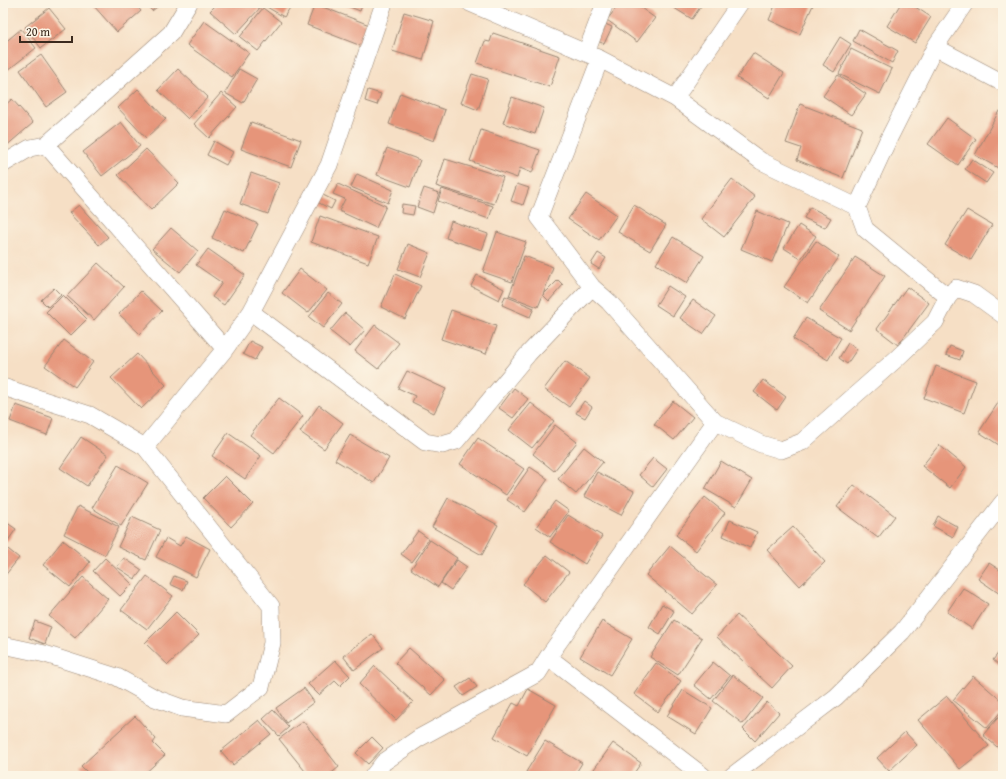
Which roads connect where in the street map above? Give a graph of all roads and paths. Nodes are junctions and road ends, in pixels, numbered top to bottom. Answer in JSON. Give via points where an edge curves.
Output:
{"nodes":[{"id":1,"x":189,"y":3,"type":"edge"},
{"id":2,"x":384,"y":3,"type":"edge"},
{"id":3,"x":470,"y":3,"type":"edge"},
{"id":4,"x":605,"y":3,"type":"edge"},
{"id":5,"x":740,"y":3,"type":"edge"},
{"id":6,"x":965,"y":3,"type":"edge"},
{"id":7,"x":935,"y":47,"type":"junction"},
{"id":8,"x":593,"y":56,"type":"junction"},
{"id":9,"x":1003,"y":83,"type":"edge"},
{"id":10,"x":675,"y":98,"type":"junction"},
{"id":11,"x":46,"y":145,"type":"junction"},
{"id":12,"x":3,"y":164,"type":"edge"},
{"id":13,"x":857,"y":207,"type":"junction"},
{"id":14,"x":592,"y":287,"type":"junction"},
{"id":15,"x":948,"y":297,"type":"junction"},
{"id":16,"x":251,"y":312,"type":"junction"},
{"id":17,"x":1003,"y":315,"type":"edge"},
{"id":18,"x":225,"y":349,"type":"junction"},
{"id":19,"x":3,"y":386,"type":"edge"},
{"id":20,"x":716,"y":422,"type":"junction"},
{"id":21,"x":145,"y":447,"type":"junction"},
{"id":22,"x":1003,"y":502,"type":"edge"},
{"id":23,"x":3,"y":645,"type":"edge"},
{"id":24,"x":548,"y":657,"type":"junction"},
{"id":25,"x":373,"y":776,"type":"edge"},
{"id":26,"x":703,"y":776,"type":"edge"},
{"id":27,"x":732,"y":776,"type":"edge"}],
"edges":[{"from":1,"to":11,"type":"street","via":[[171,33]]},
{"from":2,"to":16,"type":"street","via":[[329,165]]},
{"from":3,"to":8,"type":"street"},
{"from":4,"to":8,"type":"street"},
{"from":5,"to":10,"type":"street"},
{"from":6,"to":7,"type":"street"},
{"from":7,"to":9,"type":"street"},
{"from":7,"to":13,"type":"street"},
{"from":8,"to":10,"type":"street"},
{"from":8,"to":14,"type":"street","via":[[539,217]]},
{"from":10,"to":13,"type":"street","via":[[761,161]]},
{"from":11,"to":12,"type":"street","via":[[30,148]]},
{"from":11,"to":18,"type":"street"},
{"from":13,"to":15,"type":"street","via":[[865,229]]},
{"from":14,"to":16,"type":"street","via":[[528,354],[456,441],[442,445],[425,442]]},
{"from":14,"to":20,"type":"street","via":[[609,302]]},
{"from":15,"to":17,"type":"street","via":[[956,288],[974,294]]},
{"from":15,"to":20,"type":"street","via":[[935,322],[802,442],[781,450],[761,444]]},
{"from":16,"to":18,"type":"street"},
{"from":18,"to":21,"type":"street"},
{"from":19,"to":21,"type":"street","via":[[90,415]]},
{"from":20,"to":24,"type":"street"},
{"from":21,"to":23,"type":"street","via":[[271,606],[272,644],[261,687],[226,714],[182,708],[155,698],[117,677],[45,654]]},
{"from":22,"to":27,"type":"street","via":[[902,632],[836,697]]},
{"from":24,"to":25,"type":"street","via":[[538,673],[419,738],[384,762]]},
{"from":24,"to":26,"type":"street"}]}
